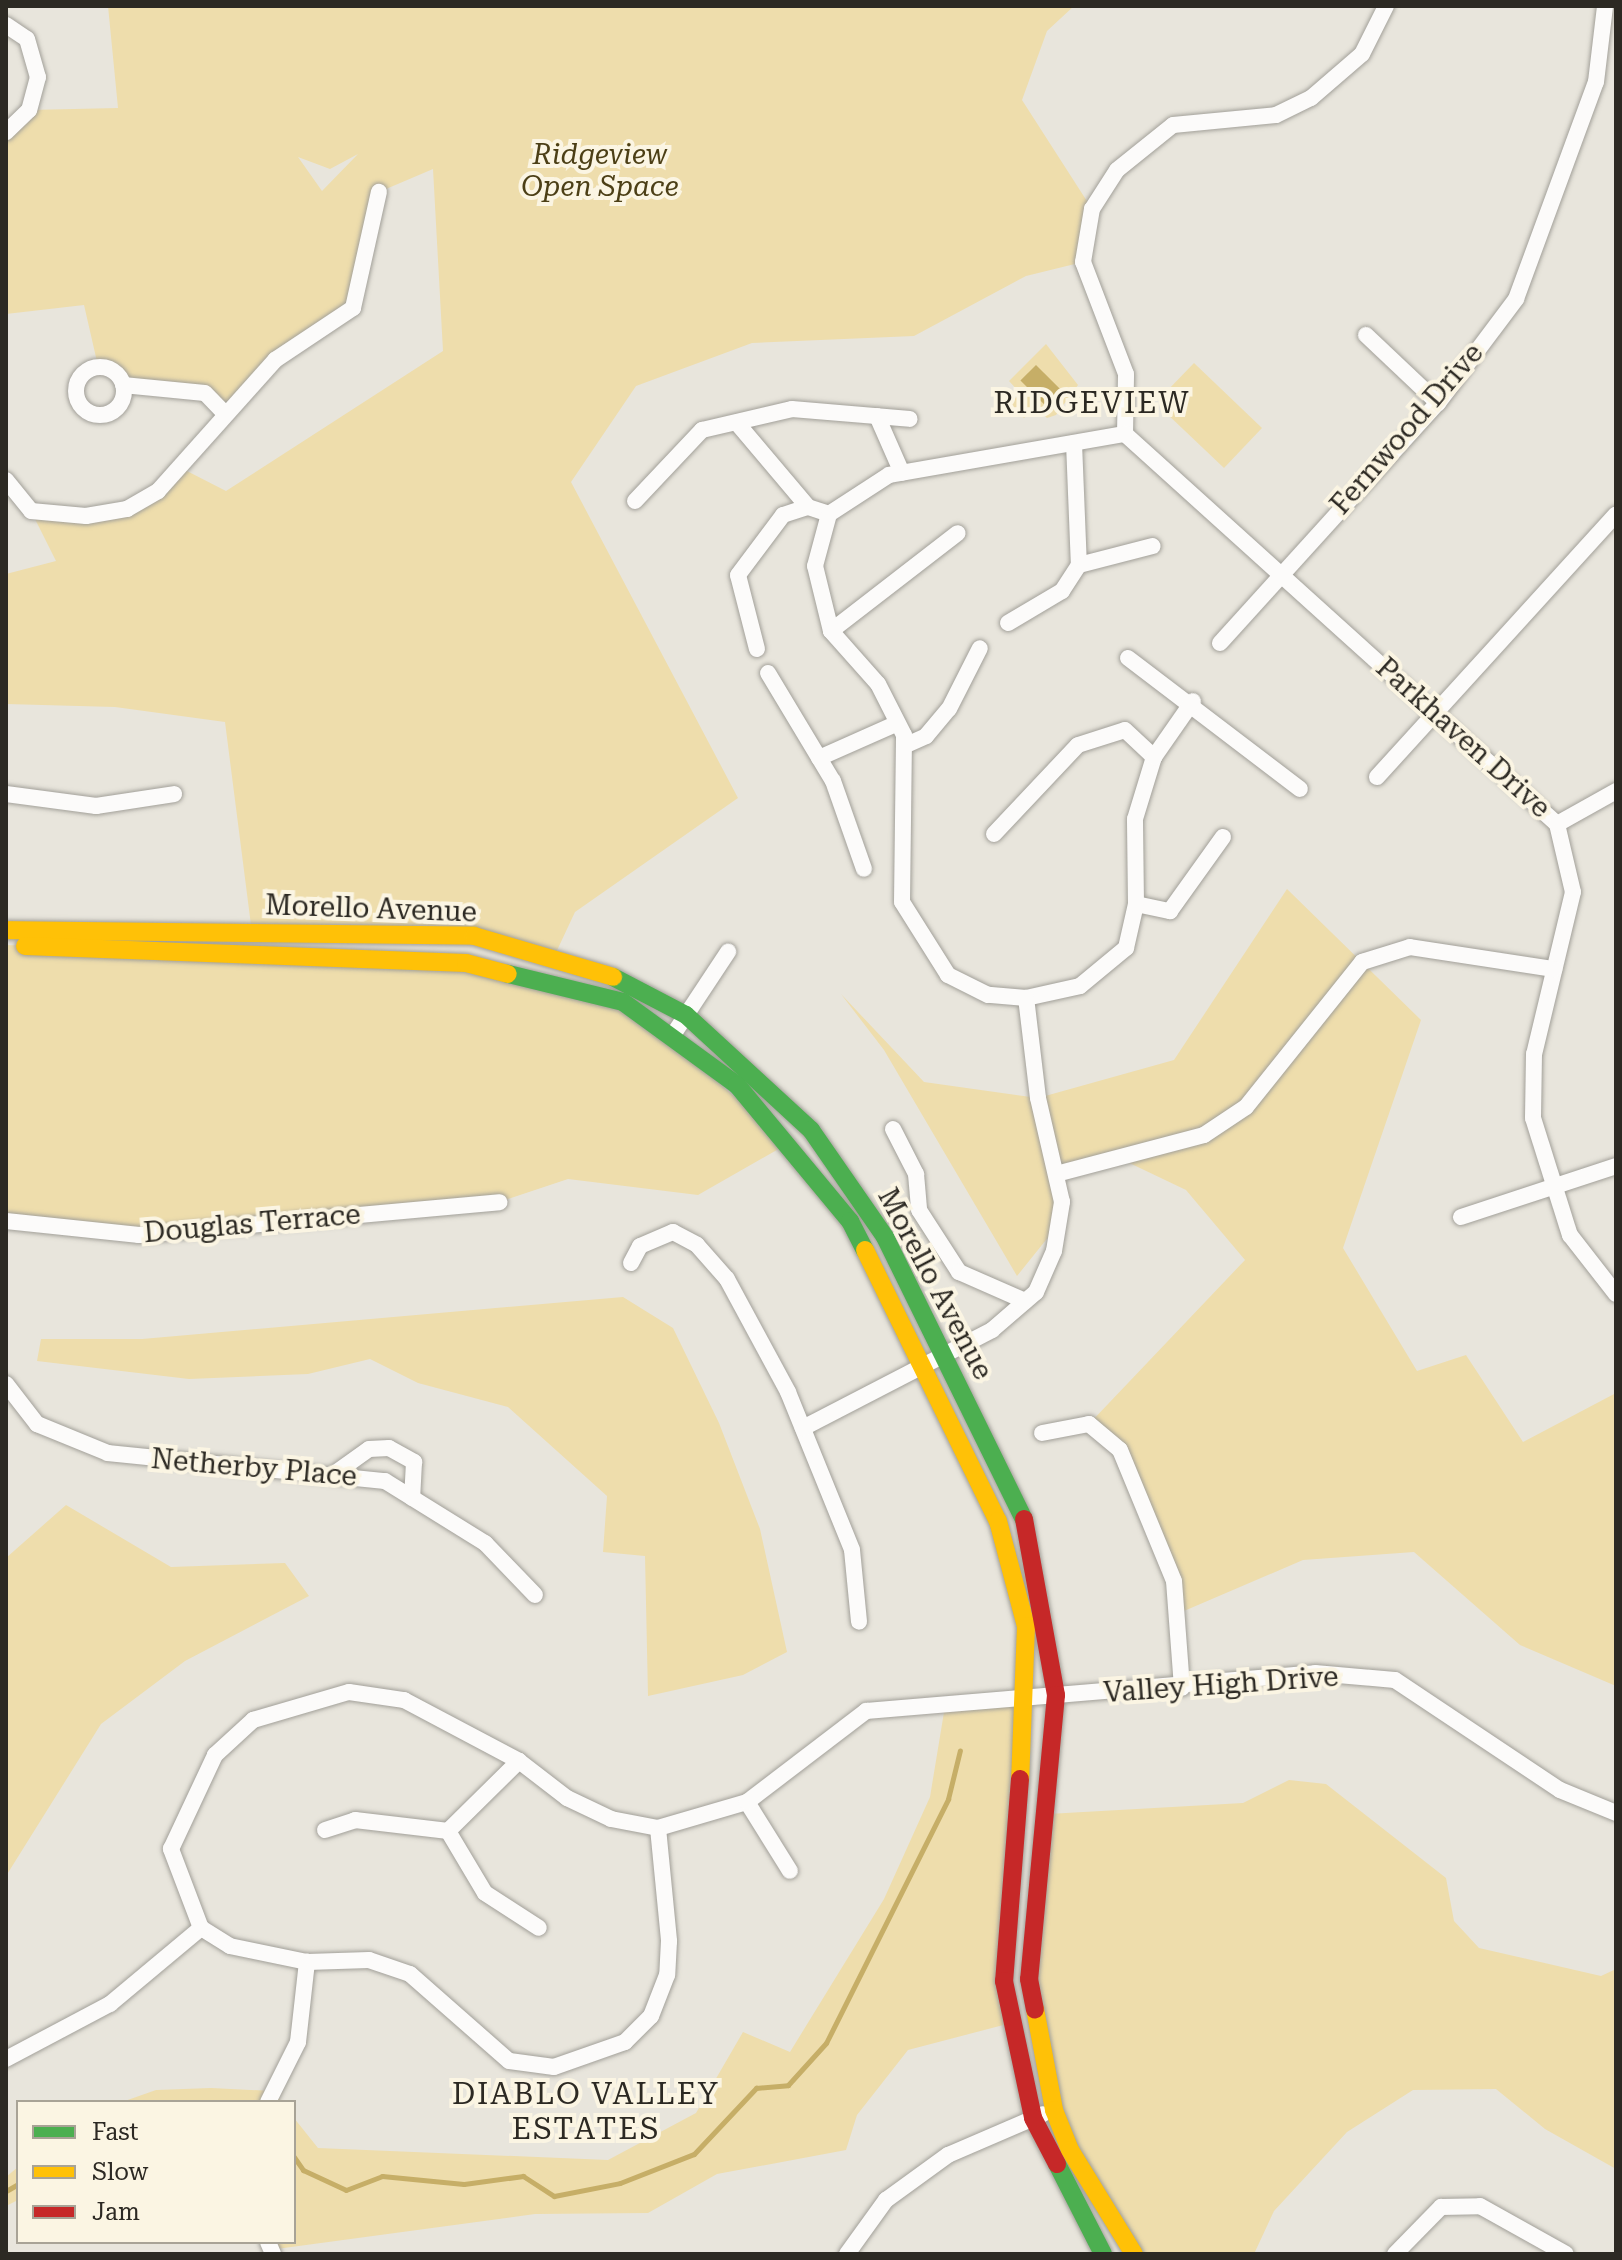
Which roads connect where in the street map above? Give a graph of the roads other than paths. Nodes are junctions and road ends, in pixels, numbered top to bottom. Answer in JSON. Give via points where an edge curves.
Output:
{"nodes":[{"id":1,"x":1386,"y":6,"type":"edge"},
{"id":2,"x":1605,"y":6,"type":"edge"},
{"id":3,"x":6,"y":25,"type":"edge"},
{"id":4,"x":6,"y":132,"type":"edge"},
{"id":5,"x":379,"y":192,"type":"dead end"},
{"id":6,"x":1366,"y":335,"type":"dead end"},
{"id":7,"x":123,"y":385,"type":"dead end"},
{"id":8,"x":1438,"y":403,"type":"junction"},
{"id":9,"x":224,"y":413,"type":"junction"},
{"id":10,"x":877,"y":416,"type":"junction"},
{"id":11,"x":910,"y":419,"type":"dead end"},
{"id":12,"x":737,"y":423,"type":"junction"},
{"id":13,"x":1125,"y":434,"type":"junction"},
{"id":14,"x":1074,"y":443,"type":"junction"},
{"id":15,"x":902,"y":473,"type":"junction"},
{"id":16,"x":6,"y":480,"type":"edge"},
{"id":17,"x":635,"y":501,"type":"dead end"},
{"id":18,"x":808,"y":507,"type":"junction"},
{"id":19,"x":829,"y":514,"type":"junction"},
{"id":20,"x":1616,"y":514,"type":"edge"},
{"id":21,"x":958,"y":533,"type":"dead end"},
{"id":22,"x":1153,"y":546,"type":"dead end"},
{"id":23,"x":1079,"y":565,"type":"junction"},
{"id":24,"x":1276,"y":574,"type":"junction"},
{"id":25,"x":1008,"y":623,"type":"dead end"},
{"id":26,"x":831,"y":631,"type":"junction"},
{"id":27,"x":1220,"y":643,"type":"dead end"},
{"id":28,"x":980,"y":648,"type":"dead end"},
{"id":29,"x":757,"y":649,"type":"dead end"},
{"id":30,"x":1128,"y":658,"type":"dead end"},
{"id":31,"x":768,"y":673,"type":"dead end"},
{"id":32,"x":1193,"y":701,"type":"junction"},
{"id":33,"x":1437,"y":709,"type":"junction"},
{"id":34,"x":898,"y":723,"type":"junction"},
{"id":35,"x":904,"y":746,"type":"junction"},
{"id":36,"x":1154,"y":757,"type":"junction"},
{"id":37,"x":819,"y":758,"type":"junction"},
{"id":38,"x":1377,"y":777,"type":"dead end"},
{"id":39,"x":1300,"y":789,"type":"dead end"},
{"id":40,"x":1616,"y":791,"type":"edge"},
{"id":41,"x":6,"y":794,"type":"edge"},
{"id":42,"x":174,"y":794,"type":"dead end"},
{"id":43,"x":1557,"y":824,"type":"junction"},
{"id":44,"x":994,"y":834,"type":"dead end"},
{"id":45,"x":1223,"y":837,"type":"dead end"},
{"id":46,"x":864,"y":869,"type":"dead end"},
{"id":47,"x":1136,"y":904,"type":"junction"},
{"id":48,"x":6,"y":930,"type":"edge"},
{"id":49,"x":6,"y":945,"type":"edge"},
{"id":50,"x":728,"y":952,"type":"dead end"},
{"id":51,"x":1554,"y":969,"type":"junction"},
{"id":52,"x":1026,"y":998,"type":"junction"},
{"id":53,"x":686,"y":1015,"type":"junction"},
{"id":54,"x":673,"y":1035,"type":"junction"},
{"id":55,"x":893,"y":1129,"type":"dead end"},
{"id":56,"x":1616,"y":1166,"type":"edge"},
{"id":57,"x":1060,"y":1173,"type":"junction"},
{"id":58,"x":1553,"y":1189,"type":"junction"},
{"id":59,"x":499,"y":1202,"type":"dead end"},
{"id":60,"x":1461,"y":1217,"type":"dead end"},
{"id":61,"x":6,"y":1221,"type":"edge"},
{"id":62,"x":631,"y":1263,"type":"dead end"},
{"id":63,"x":1616,"y":1294,"type":"edge"},
{"id":64,"x":1025,"y":1301,"type":"junction"},
{"id":65,"x":942,"y":1351,"type":"junction"},
{"id":66,"x":920,"y":1368,"type":"junction"},
{"id":67,"x":6,"y":1384,"type":"edge"},
{"id":68,"x":803,"y":1428,"type":"junction"},
{"id":69,"x":1042,"y":1433,"type":"dead end"},
{"id":70,"x":334,"y":1474,"type":"junction"},
{"id":71,"x":412,"y":1498,"type":"junction"},
{"id":72,"x":535,"y":1595,"type":"dead end"},
{"id":73,"x":859,"y":1622,"type":"dead end"},
{"id":74,"x":1182,"y":1688,"type":"junction"},
{"id":75,"x":1056,"y":1695,"type":"junction"},
{"id":76,"x":1027,"y":1696,"type":"junction"},
{"id":77,"x":519,"y":1761,"type":"junction"},
{"id":78,"x":747,"y":1802,"type":"junction"},
{"id":79,"x":1616,"y":1813,"type":"edge"},
{"id":80,"x":658,"y":1828,"type":"junction"},
{"id":81,"x":325,"y":1830,"type":"dead end"},
{"id":82,"x":448,"y":1831,"type":"junction"},
{"id":83,"x":790,"y":1871,"type":"dead end"},
{"id":84,"x":201,"y":1928,"type":"junction"},
{"id":85,"x":539,"y":1928,"type":"dead end"},
{"id":86,"x":307,"y":1962,"type":"junction"},
{"id":87,"x":6,"y":2059,"type":"edge"},
{"id":88,"x":269,"y":2100,"type":"edge"},
{"id":89,"x":1054,"y":2110,"type":"junction"},
{"id":90,"x":1033,"y":2118,"type":"junction"},
{"id":91,"x":847,"y":2254,"type":"edge"},
{"id":92,"x":1103,"y":2254,"type":"edge"},
{"id":93,"x":1134,"y":2254,"type":"edge"},
{"id":94,"x":1395,"y":2254,"type":"edge"},
{"id":95,"x":1566,"y":2254,"type":"edge"}],
"edges":[{"from":1,"to":13,"type":"street","via":[[1362,54],[1311,98],[1276,115],[1173,125],[1117,170],[1092,209],[1083,262],[1126,374]]},
{"from":2,"to":8,"type":"street","name":"Fernwood Drive","via":[[1596,82],[1516,299]]},
{"from":3,"to":4,"type":"street","via":[[27,39],[38,77],[29,110]]},
{"from":5,"to":9,"type":"street","via":[[353,308],[275,360]]},
{"from":6,"to":8,"type":"street"},
{"from":7,"to":9,"type":"street","via":[[205,393]]},
{"from":8,"to":24,"type":"street","name":"Fernwood Drive"},
{"from":9,"to":16,"type":"street","via":[[183,469],[127,509],[86,516],[31,511]]},
{"from":10,"to":11,"type":"street"},
{"from":10,"to":12,"type":"street","via":[[792,409]]},
{"from":10,"to":15,"type":"street"},
{"from":12,"to":17,"type":"street","via":[[702,430]]},
{"from":12,"to":18,"type":"street"},
{"from":13,"to":14,"type":"street"},
{"from":13,"to":24,"type":"street","name":"Parkhaven Drive"},
{"from":14,"to":15,"type":"street"},
{"from":14,"to":23,"type":"street"},
{"from":15,"to":19,"type":"street"},
{"from":18,"to":19,"type":"street"},
{"from":18,"to":29,"type":"street","via":[[783,515],[738,575]]},
{"from":19,"to":26,"type":"street","via":[[815,566]]},
{"from":20,"to":33,"type":"street"},
{"from":21,"to":26,"type":"street"},
{"from":22,"to":23,"type":"street"},
{"from":23,"to":25,"type":"street","via":[[1062,591]]},
{"from":24,"to":27,"type":"street","name":"Fernwood Drive"},
{"from":24,"to":33,"type":"street","name":"Parkhaven Drive"},
{"from":26,"to":34,"type":"street","via":[[878,684]]},
{"from":28,"to":35,"type":"street","via":[[949,709],[926,736]]},
{"from":30,"to":32,"type":"street"},
{"from":31,"to":37,"type":"street"},
{"from":32,"to":36,"type":"street"},
{"from":32,"to":39,"type":"street"},
{"from":33,"to":38,"type":"street"},
{"from":33,"to":43,"type":"street","name":"Parkhaven Drive"},
{"from":34,"to":35,"type":"street"},
{"from":34,"to":37,"type":"street"},
{"from":35,"to":52,"type":"street","via":[[902,902],[948,975],[988,995]]},
{"from":36,"to":44,"type":"street","via":[[1125,730],[1078,745]]},
{"from":36,"to":47,"type":"street","via":[[1135,819]]},
{"from":37,"to":46,"type":"street"},
{"from":40,"to":43,"type":"street"},
{"from":41,"to":42,"type":"street","via":[[96,806]]},
{"from":43,"to":51,"type":"street","name":"Parkhaven Drive","via":[[1573,892]]},
{"from":45,"to":47,"type":"street","via":[[1170,911]]},
{"from":47,"to":52,"type":"street","via":[[1126,948],[1080,986]]},
{"from":48,"to":53,"type":"street","name":"Morello Avenue","via":[[474,936],[618,979]]},
{"from":49,"to":54,"type":"street","name":"Morello Avenue","via":[[466,963],[623,1002]]},
{"from":50,"to":53,"type":"street"},
{"from":51,"to":57,"type":"street","via":[[1410,947],[1362,962],[1246,1107],[1204,1135]]},
{"from":51,"to":58,"type":"street","name":"Parkhaven Drive","via":[[1534,1054],[1533,1118]]},
{"from":52,"to":57,"type":"street","via":[[1038,1098]]},
{"from":53,"to":54,"type":"street"},
{"from":53,"to":65,"type":"street","name":"Morello Avenue","via":[[811,1130],[885,1237]]},
{"from":54,"to":66,"type":"street","name":"Morello Avenue","via":[[737,1085],[850,1221]]},
{"from":55,"to":64,"type":"street","via":[[916,1174],[919,1210],[959,1272]]},
{"from":56,"to":58,"type":"street"},
{"from":57,"to":64,"type":"street","via":[[1054,1251]]},
{"from":58,"to":60,"type":"street"},
{"from":58,"to":63,"type":"street","name":"Parkhaven Drive","via":[[1570,1235]]},
{"from":59,"to":61,"type":"street","name":"Douglas Terrace","via":[[139,1235]]},
{"from":62,"to":68,"type":"street","via":[[640,1246],[663,1233],[697,1245],[727,1279]]},
{"from":64,"to":65,"type":"street","via":[[992,1330]]},
{"from":65,"to":66,"type":"street"},
{"from":65,"to":75,"type":"street","name":"Morello Avenue","via":[[1027,1524]]},
{"from":66,"to":68,"type":"street"},
{"from":66,"to":76,"type":"street","name":"Morello Avenue","via":[[998,1521],[1026,1626]]},
{"from":67,"to":70,"type":"street","name":"Netherby Place","via":[[37,1424],[108,1453]]},
{"from":68,"to":73,"type":"street","via":[[852,1550]]},
{"from":69,"to":74,"type":"street","via":[[1089,1424],[1120,1450],[1174,1581]]},
{"from":70,"to":71,"type":"street","name":"Netherby Place","via":[[385,1481]]},
{"from":70,"to":71,"type":"street","via":[[369,1449],[389,1448],[414,1462]]},
{"from":71,"to":72,"type":"street","name":"Netherby Place","via":[[485,1543]]},
{"from":74,"to":75,"type":"street","name":"Valley High Drive"},
{"from":74,"to":79,"type":"street","name":"Valley High Drive","via":[[1315,1673],[1395,1680],[1560,1790]]},
{"from":75,"to":76,"type":"street","name":"Valley High Drive"},
{"from":75,"to":89,"type":"street","name":"Morello Avenue","via":[[1029,1979]]},
{"from":76,"to":78,"type":"street","name":"Valley High Drive","via":[[866,1711]]},
{"from":76,"to":90,"type":"street","name":"Morello Avenue","via":[[1004,1981]]},
{"from":77,"to":80,"type":"street","via":[[578,1803]]},
{"from":77,"to":82,"type":"street"},
{"from":77,"to":84,"type":"street","via":[[404,1700],[349,1692],[253,1720],[215,1755],[171,1849]]},
{"from":78,"to":80,"type":"street"},
{"from":78,"to":83,"type":"street"},
{"from":80,"to":86,"type":"street","via":[[667,1975],[651,2016],[625,2042],[589,2060],[554,2067],[509,2061],[410,1974],[369,1960]]},
{"from":81,"to":82,"type":"street","via":[[355,1820]]},
{"from":82,"to":85,"type":"street","via":[[485,1893]]},
{"from":84,"to":86,"type":"street","via":[[251,1955]]},
{"from":84,"to":87,"type":"street","via":[[110,2004]]},
{"from":86,"to":88,"type":"street","via":[[298,2042]]},
{"from":89,"to":90,"type":"street"},
{"from":89,"to":93,"type":"street","name":"Morello Avenue","via":[[1070,2150]]},
{"from":90,"to":91,"type":"street","via":[[935,2164],[886,2200]]},
{"from":90,"to":92,"type":"street","name":"Morello Avenue"},
{"from":94,"to":95,"type":"street","via":[[1441,2207],[1480,2206]]}]}
